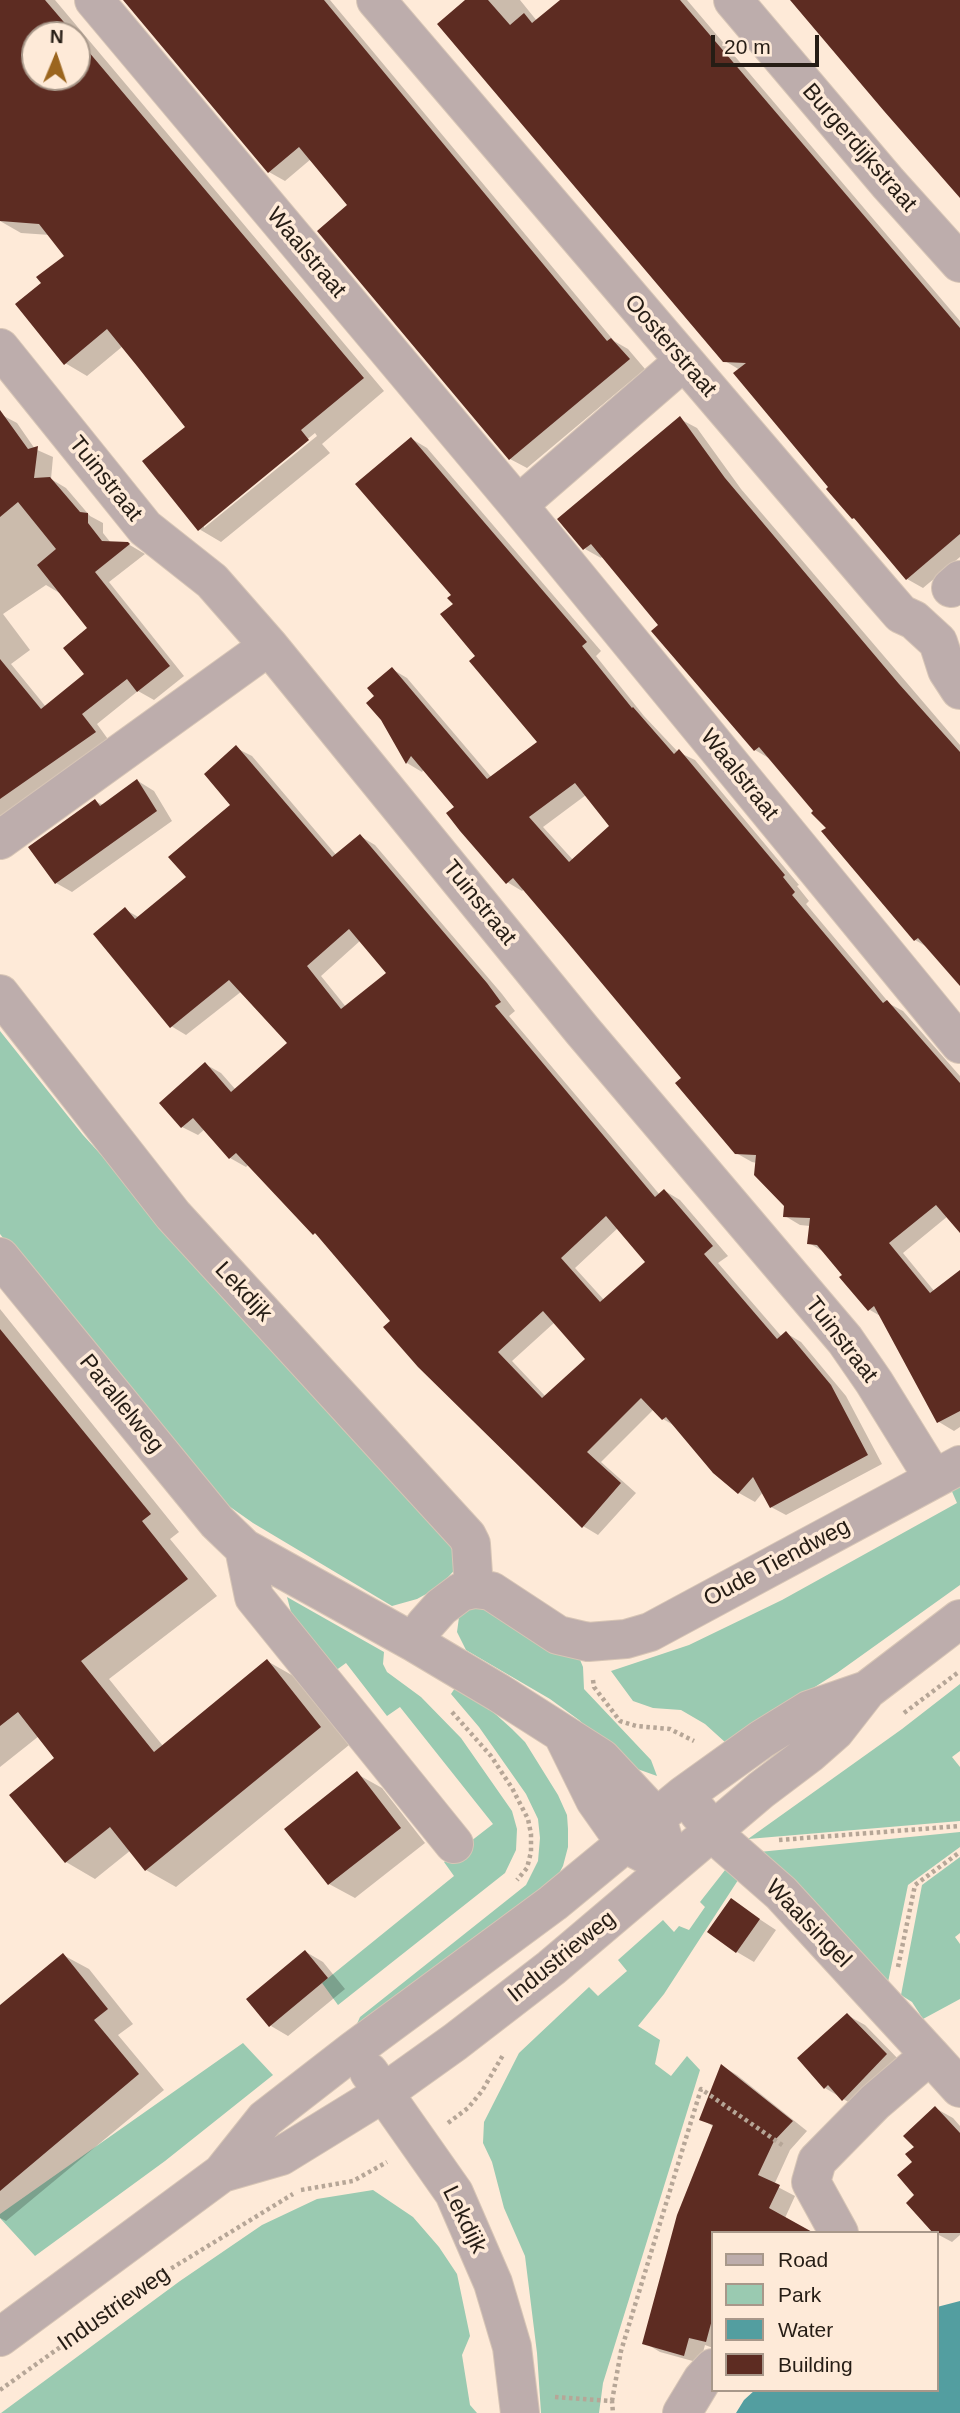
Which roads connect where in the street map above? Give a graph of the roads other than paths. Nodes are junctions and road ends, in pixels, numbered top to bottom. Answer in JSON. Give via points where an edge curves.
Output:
{"nodes":[{"id":1,"x":94,"y":0,"type":"edge"},
{"id":2,"x":376,"y":0,"type":"edge"},
{"id":3,"x":733,"y":0,"type":"edge"},
{"id":4,"x":960,"y":263,"type":"edge"},
{"id":5,"x":0,"y":348,"type":"edge"},
{"id":6,"x":684,"y":361,"type":"junction"},
{"id":7,"x":518,"y":505,"type":"junction"},
{"id":8,"x":269,"y":646,"type":"junction"},
{"id":9,"x":960,"y":690,"type":"edge"},
{"id":10,"x":0,"y":840,"type":"edge"},
{"id":11,"x":0,"y":993,"type":"edge"},
{"id":12,"x":960,"y":1044,"type":"edge"},
{"id":13,"x":0,"y":1257,"type":"edge"},
{"id":14,"x":947,"y":1472,"type":"edge"},
{"id":15,"x":244,"y":1548,"type":"junction"},
{"id":16,"x":474,"y":1588,"type":"junction"},
{"id":17,"x":960,"y":1619,"type":"edge"},
{"id":18,"x":415,"y":1643,"type":"junction"},
{"id":19,"x":867,"y":1690,"type":"junction"},
{"id":20,"x":563,"y":1734,"type":"junction"},
{"id":21,"x":670,"y":1807,"type":"junction"},
{"id":22,"x":720,"y":1837,"type":"junction"},
{"id":23,"x":454,"y":1844,"type":"dead end"},
{"id":24,"x":626,"y":1844,"type":"junction"},
{"id":25,"x":671,"y":1866,"type":"junction"},
{"id":26,"x":354,"y":2050,"type":"junction"},
{"id":27,"x":930,"y":2056,"type":"junction"},
{"id":28,"x":960,"y":2088,"type":"edge"},
{"id":29,"x":385,"y":2092,"type":"junction"},
{"id":30,"x":222,"y":2173,"type":"junction"},
{"id":31,"x":838,"y":2231,"type":"edge"},
{"id":32,"x":0,"y":2337,"type":"edge"},
{"id":33,"x":712,"y":2369,"type":"edge"},
{"id":34,"x":533,"y":2405,"type":"edge"},
{"id":35,"x":682,"y":2413,"type":"edge"}],
"edges":[{"from":1,"to":7,"type":"street","name":"Waalstraat"},
{"from":2,"to":6,"type":"street","name":"Oosterstraat"},
{"from":3,"to":4,"type":"street","name":"Burgerdijkstraat"},
{"from":5,"to":8,"type":"street","name":"Tuinstraat","via":[[145,528],[212,581]]},
{"from":6,"to":7,"type":"street"},
{"from":6,"to":9,"type":"street","name":"Oosterstraat","via":[[901,614],[938,642]]},
{"from":7,"to":12,"type":"street","name":"Waalstraat"},
{"from":8,"to":10,"type":"street"},
{"from":8,"to":14,"type":"street","name":"Tuinstraat","via":[[582,1030],[845,1340]]},
{"from":11,"to":16,"type":"street","name":"Lekdijk","via":[[173,1215],[467,1536]]},
{"from":13,"to":15,"type":"street","name":"Parallelweg","via":[[217,1522]]},
{"from":14,"to":16,"type":"street","name":"Oude Tiendweg","via":[[650,1632],[626,1639],[588,1642],[558,1635],[491,1591]]},
{"from":15,"to":18,"type":"street","name":"Parallelweg"},
{"from":15,"to":23,"type":"street","via":[[254,1597]]},
{"from":16,"to":18,"type":"street","via":[[441,1607]]},
{"from":17,"to":19,"type":"street","name":"Industrieweg"},
{"from":18,"to":20,"type":"street","name":"Parallelweg"},
{"from":19,"to":21,"type":"street","name":"Industrieweg","via":[[809,1710]]},
{"from":19,"to":22,"type":"street","name":"Industrieweg","via":[[835,1731]]},
{"from":20,"to":21,"type":"street","name":"Parallelweg"},
{"from":20,"to":24,"type":"street","via":[[595,1800]]},
{"from":21,"to":22,"type":"street","name":"Waalsingel"},
{"from":21,"to":24,"type":"street","name":"Industrieweg"},
{"from":21,"to":25,"type":"street","name":"Parallelweg"},
{"from":22,"to":25,"type":"street","name":"Industrieweg"},
{"from":22,"to":27,"type":"street","name":"Waalsingel","via":[[781,1893]]},
{"from":24,"to":25,"type":"street"},
{"from":24,"to":26,"type":"street","name":"Industrieweg"},
{"from":25,"to":29,"type":"street","name":"Industrieweg","via":[[551,1968]]},
{"from":26,"to":29,"type":"street","name":"Lekdijk"},
{"from":26,"to":30,"type":"street","name":"Industrieweg","via":[[265,2119]]},
{"from":27,"to":28,"type":"street","name":"Waalsingel"},
{"from":27,"to":31,"type":"street","via":[[875,2102],[817,2161],[811,2182]]},
{"from":29,"to":30,"type":"street","name":"Industrieweg","via":[[281,2156]]},
{"from":29,"to":34,"type":"street","name":"Lekdijk","via":[[454,2193],[493,2283]]},
{"from":30,"to":32,"type":"street","name":"Industrieweg"},
{"from":33,"to":35,"type":"street"}]}
